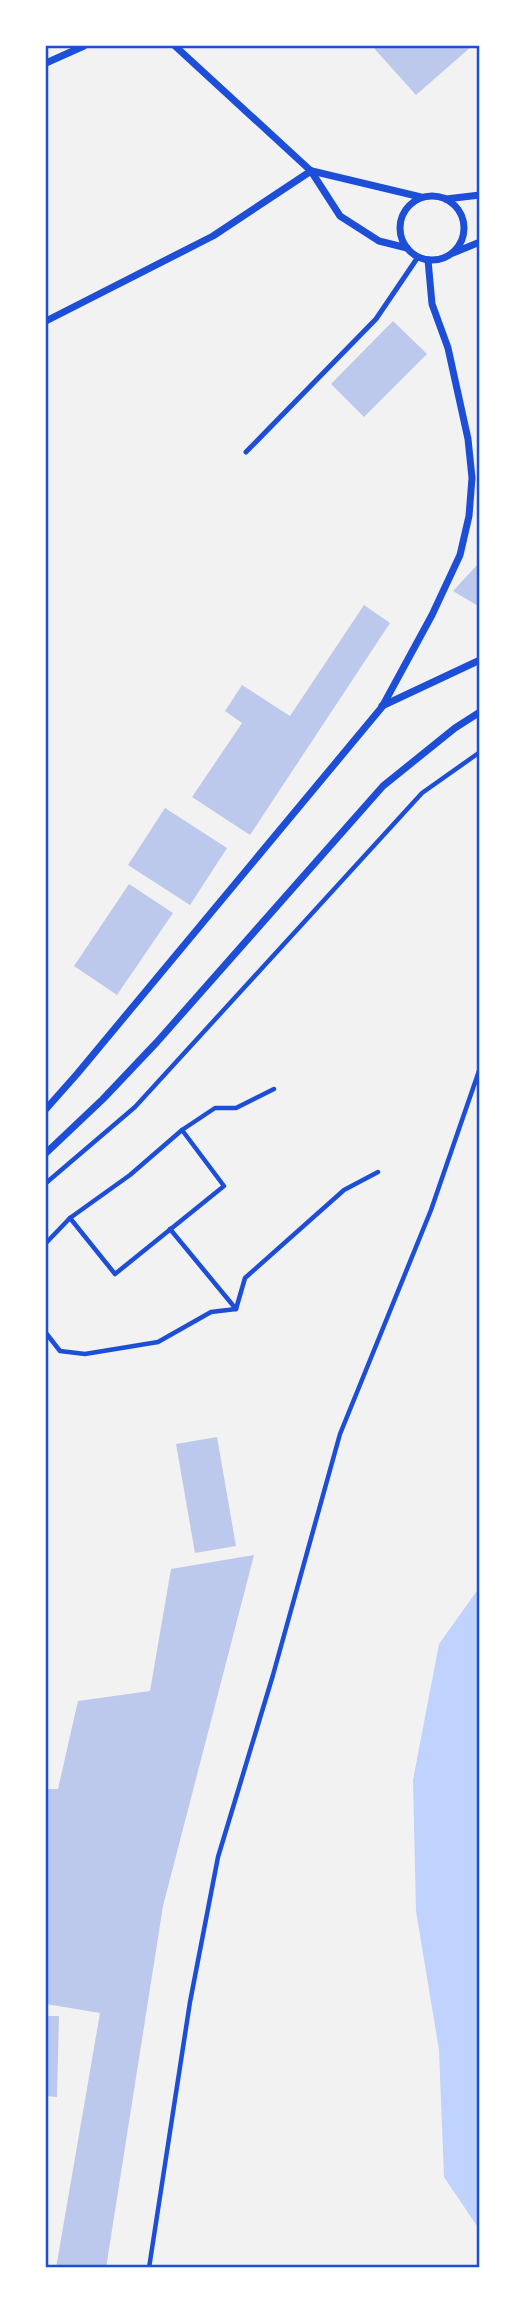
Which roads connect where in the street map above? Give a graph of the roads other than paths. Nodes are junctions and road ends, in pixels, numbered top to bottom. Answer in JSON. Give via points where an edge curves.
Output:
{"nodes":[{"id":1,"x":84,"y":46,"type":"edge"},
{"id":2,"x":175,"y":46,"type":"edge"},
{"id":3,"x":46,"y":63,"type":"edge"},
{"id":4,"x":311,"y":171,"type":"junction"},
{"id":5,"x":480,"y":195,"type":"edge"},
{"id":6,"x":421,"y":197,"type":"junction"},
{"id":7,"x":446,"y":199,"type":"junction"},
{"id":8,"x":480,"y":242,"type":"edge"},
{"id":9,"x":407,"y":248,"type":"junction"},
{"id":10,"x":449,"y":255,"type":"junction"},
{"id":11,"x":418,"y":257,"type":"junction"},
{"id":12,"x":428,"y":260,"type":"junction"},
{"id":13,"x":46,"y":321,"type":"edge"},
{"id":14,"x":246,"y":452,"type":"dead end"},
{"id":15,"x":480,"y":660,"type":"edge"},
{"id":16,"x":382,"y":706,"type":"junction"},
{"id":17,"x":480,"y":712,"type":"edge"},
{"id":18,"x":46,"y":1109,"type":"edge"},
{"id":19,"x":46,"y":1153,"type":"edge"}],
"edges":[{"from":1,"to":3,"type":"street"},
{"from":2,"to":4,"type":"street"},
{"from":4,"to":6,"type":"street"},
{"from":4,"to":9,"type":"street","via":[[340,216],[379,241]]},
{"from":4,"to":13,"type":"street","via":[[213,236]]},
{"from":5,"to":7,"type":"street"},
{"from":6,"to":7,"type":"street"},
{"from":6,"to":9,"type":"street","via":[[405,209],[401,219]]},
{"from":7,"to":10,"type":"street","via":[[460,212],[464,230]]},
{"from":8,"to":10,"type":"street"},
{"from":9,"to":11,"type":"street"},
{"from":10,"to":12,"type":"street"},
{"from":11,"to":12,"type":"street"},
{"from":11,"to":14,"type":"lane","via":[[376,319]]},
{"from":12,"to":16,"type":"street","via":[[432,304],[449,348],[468,439],[470,516],[460,555]]},
{"from":15,"to":16,"type":"street"},
{"from":16,"to":18,"type":"street"},
{"from":17,"to":19,"type":"street","via":[[383,786],[157,1042]]}]}
